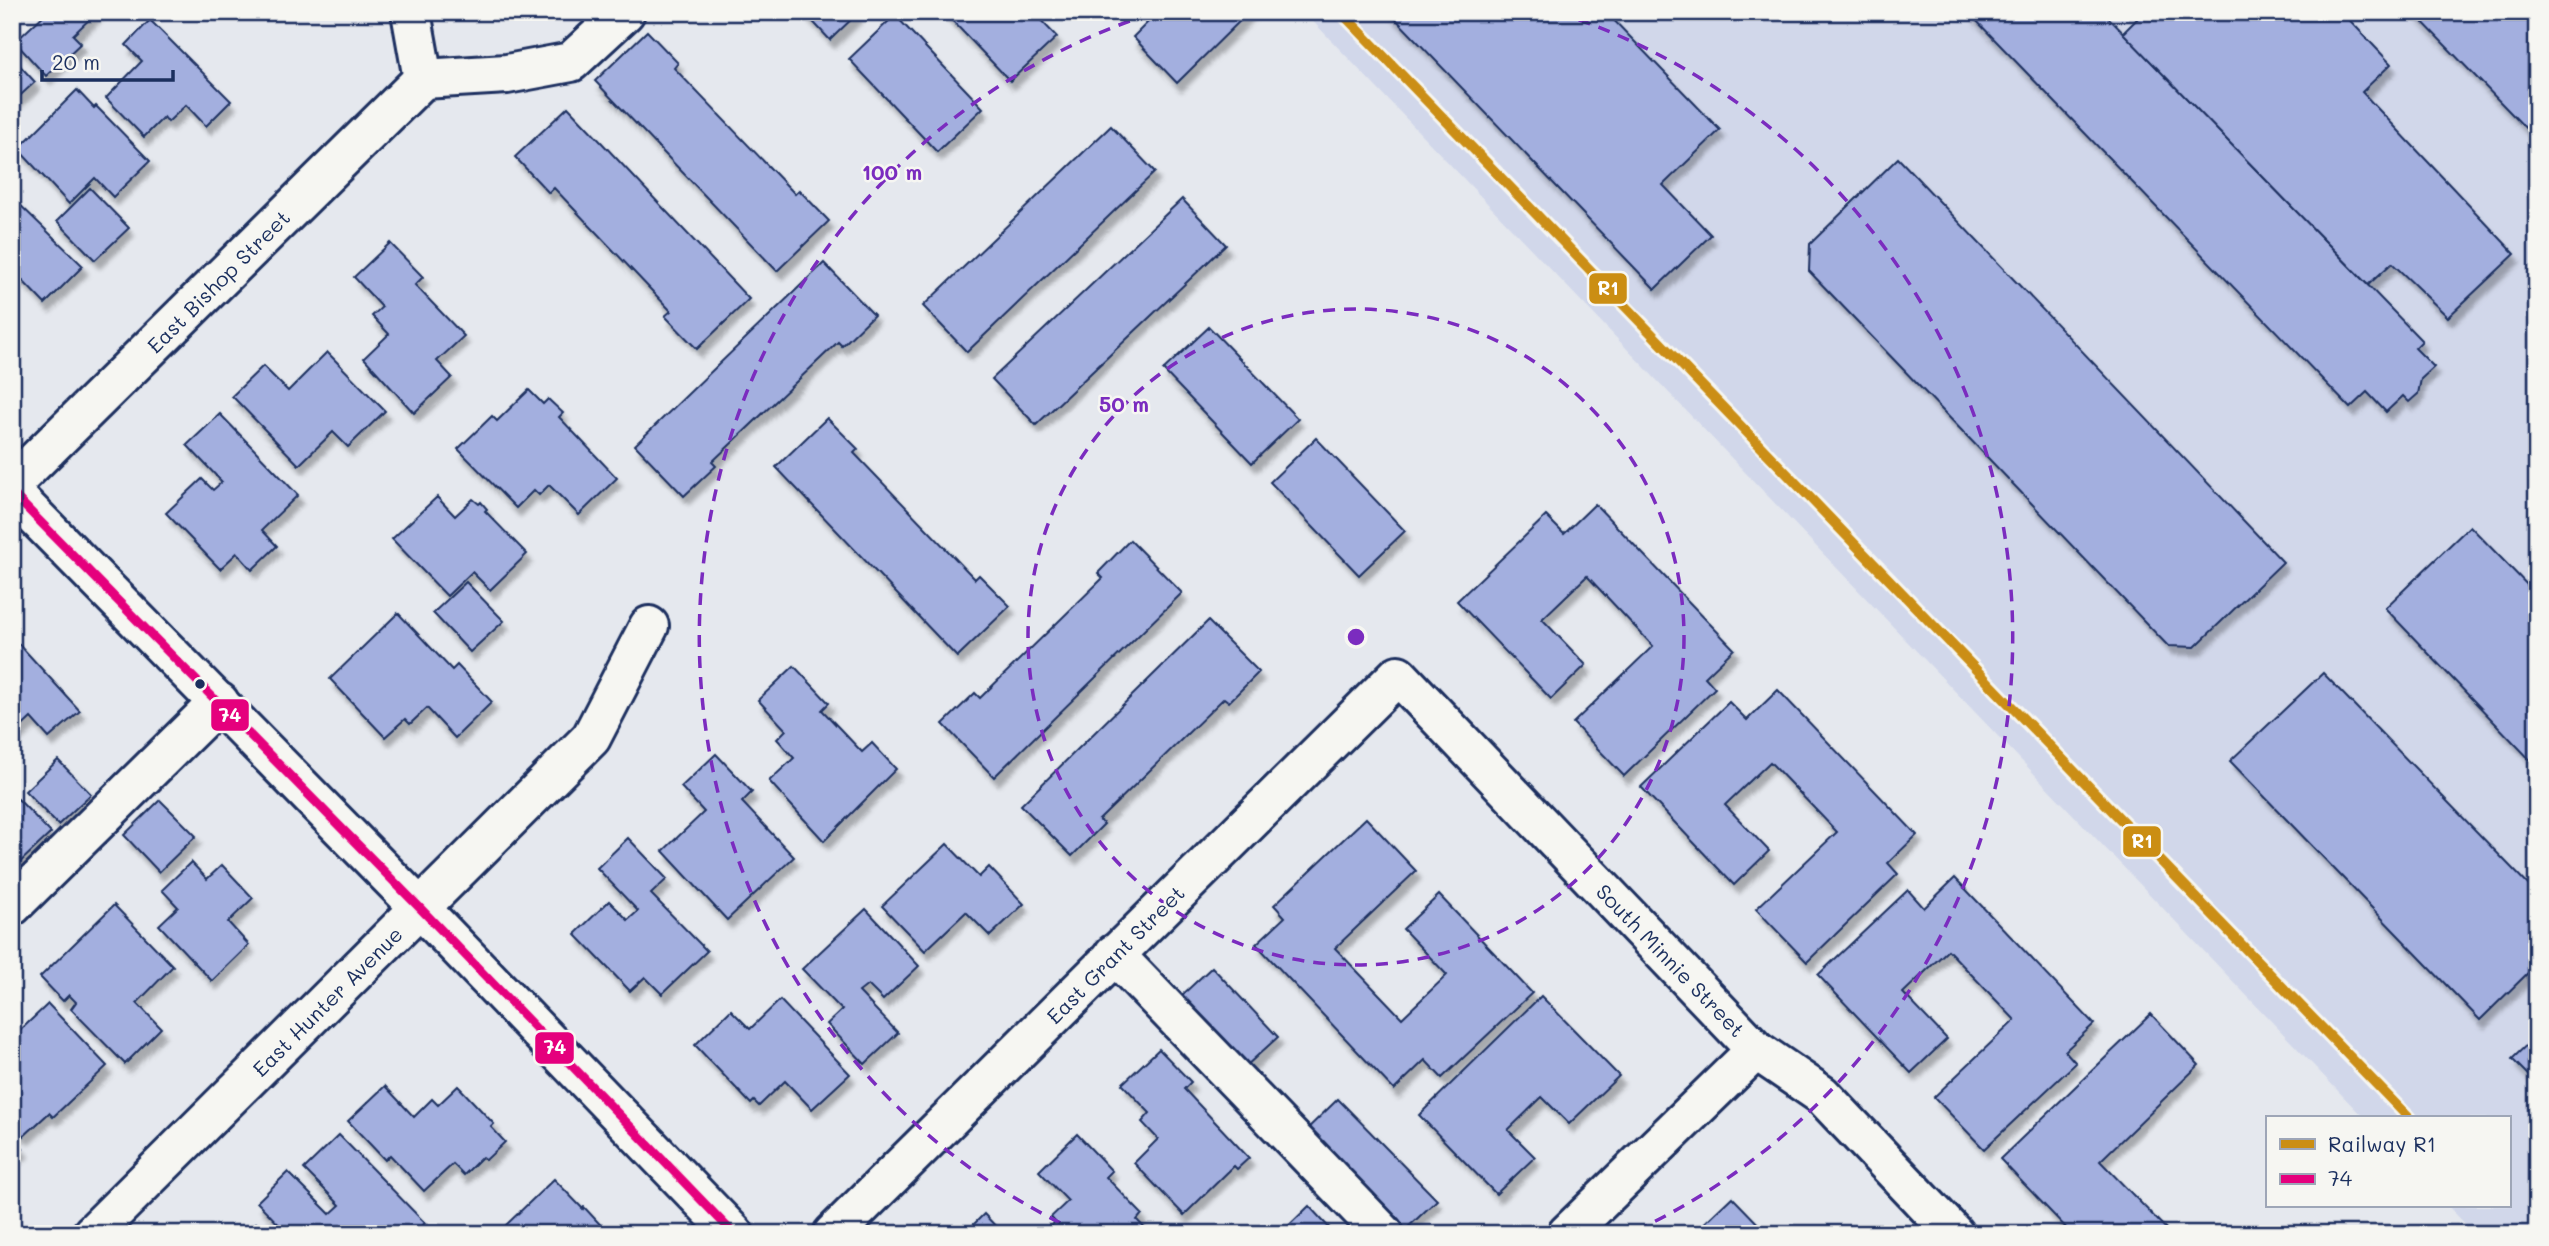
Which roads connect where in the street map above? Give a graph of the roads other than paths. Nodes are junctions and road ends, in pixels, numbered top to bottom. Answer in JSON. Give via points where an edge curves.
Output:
{"nodes":[{"id":1,"x":411,"y":12,"type":"edge"},
{"id":2,"x":625,"y":12,"type":"edge"},
{"id":3,"x":423,"y":79,"type":"junction"},
{"id":4,"x":12,"y":484,"type":"edge"},
{"id":5,"x":12,"y":493,"type":"edge"},
{"id":6,"x":649,"y":626,"type":"dead end"},
{"id":7,"x":1398,"y":675,"type":"joint"},
{"id":8,"x":219,"y":702,"type":"junction"},
{"id":9,"x":12,"y":906,"type":"edge"},
{"id":10,"x":420,"y":908,"type":"junction"},
{"id":11,"x":1114,"y":954,"type":"junction"},
{"id":12,"x":1756,"y":1050,"type":"junction"},
{"id":13,"x":92,"y":1234,"type":"edge"},
{"id":14,"x":734,"y":1234,"type":"edge"},
{"id":15,"x":833,"y":1234,"type":"edge"},
{"id":16,"x":1384,"y":1234,"type":"edge"},
{"id":17,"x":1567,"y":1234,"type":"edge"},
{"id":18,"x":1954,"y":1234,"type":"edge"}],
"edges":[{"from":1,"to":3,"type":"street"},
{"from":2,"to":3,"type":"street","via":[[571,62],[507,74]]},
{"from":3,"to":4,"type":"street","name":"East Bishop Street"},
{"from":5,"to":8,"type":"street"},
{"from":6,"to":10,"type":"street","name":"East Hunter Avenue","via":[[591,738]]},
{"from":7,"to":11,"type":"street","name":"East Grant Street"},
{"from":7,"to":12,"type":"street","name":"South Minnie Street"},
{"from":8,"to":9,"type":"street"},
{"from":8,"to":10,"type":"street"},
{"from":10,"to":13,"type":"street","name":"East Hunter Avenue"},
{"from":10,"to":14,"type":"street"},
{"from":11,"to":15,"type":"street","name":"East Grant Street"},
{"from":11,"to":16,"type":"street"},
{"from":12,"to":17,"type":"street"},
{"from":12,"to":18,"type":"street","name":"South Minnie Street","via":[[1822,1095]]}]}
